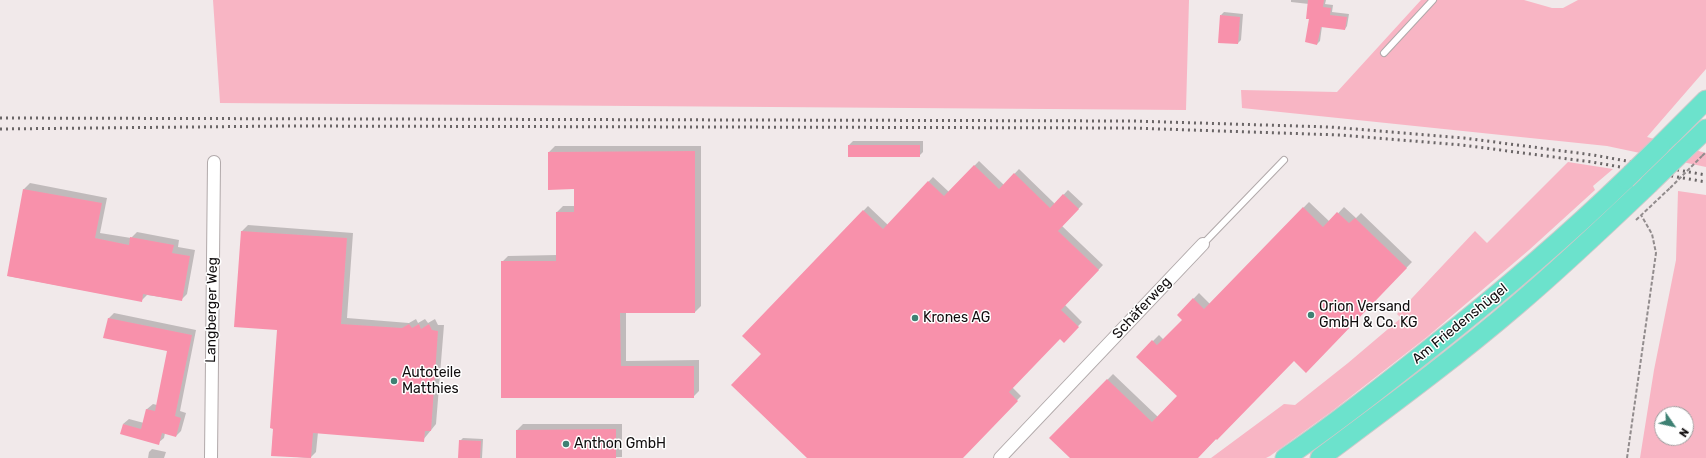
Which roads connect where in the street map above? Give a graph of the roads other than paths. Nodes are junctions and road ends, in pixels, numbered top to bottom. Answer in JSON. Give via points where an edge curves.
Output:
{"nodes":[{"id":1,"x":1433,"y":0,"type":"edge"},
{"id":2,"x":1384,"y":52,"type":"dead end"},
{"id":3,"x":1706,"y":100,"type":"edge"},
{"id":4,"x":1706,"y":129,"type":"edge"},
{"id":5,"x":1284,"y":160,"type":"dead end"},
{"id":6,"x":214,"y":162,"type":"dead end"},
{"id":7,"x":1203,"y":244,"type":"joint"},
{"id":8,"x":211,"y":458,"type":"edge"},
{"id":9,"x":1000,"y":458,"type":"edge"},
{"id":10,"x":1285,"y":458,"type":"edge"},
{"id":11,"x":1320,"y":458,"type":"edge"}],
"edges":[{"from":1,"to":2,"type":"lane"},
{"from":3,"to":10,"type":"highway","name":"Am Friedenshügel","bridge":true,"via":[[1546,253],[1383,386]]},
{"from":4,"to":11,"type":"highway","name":"Am Friedenshügel","bridge":true,"via":[[1578,252],[1516,306],[1401,398]]},
{"from":5,"to":7,"type":"lane","name":"Schäferweg"},
{"from":6,"to":8,"type":"street","name":"Langberger Weg"},
{"from":7,"to":9,"type":"street","name":"Schäferweg"}]}
